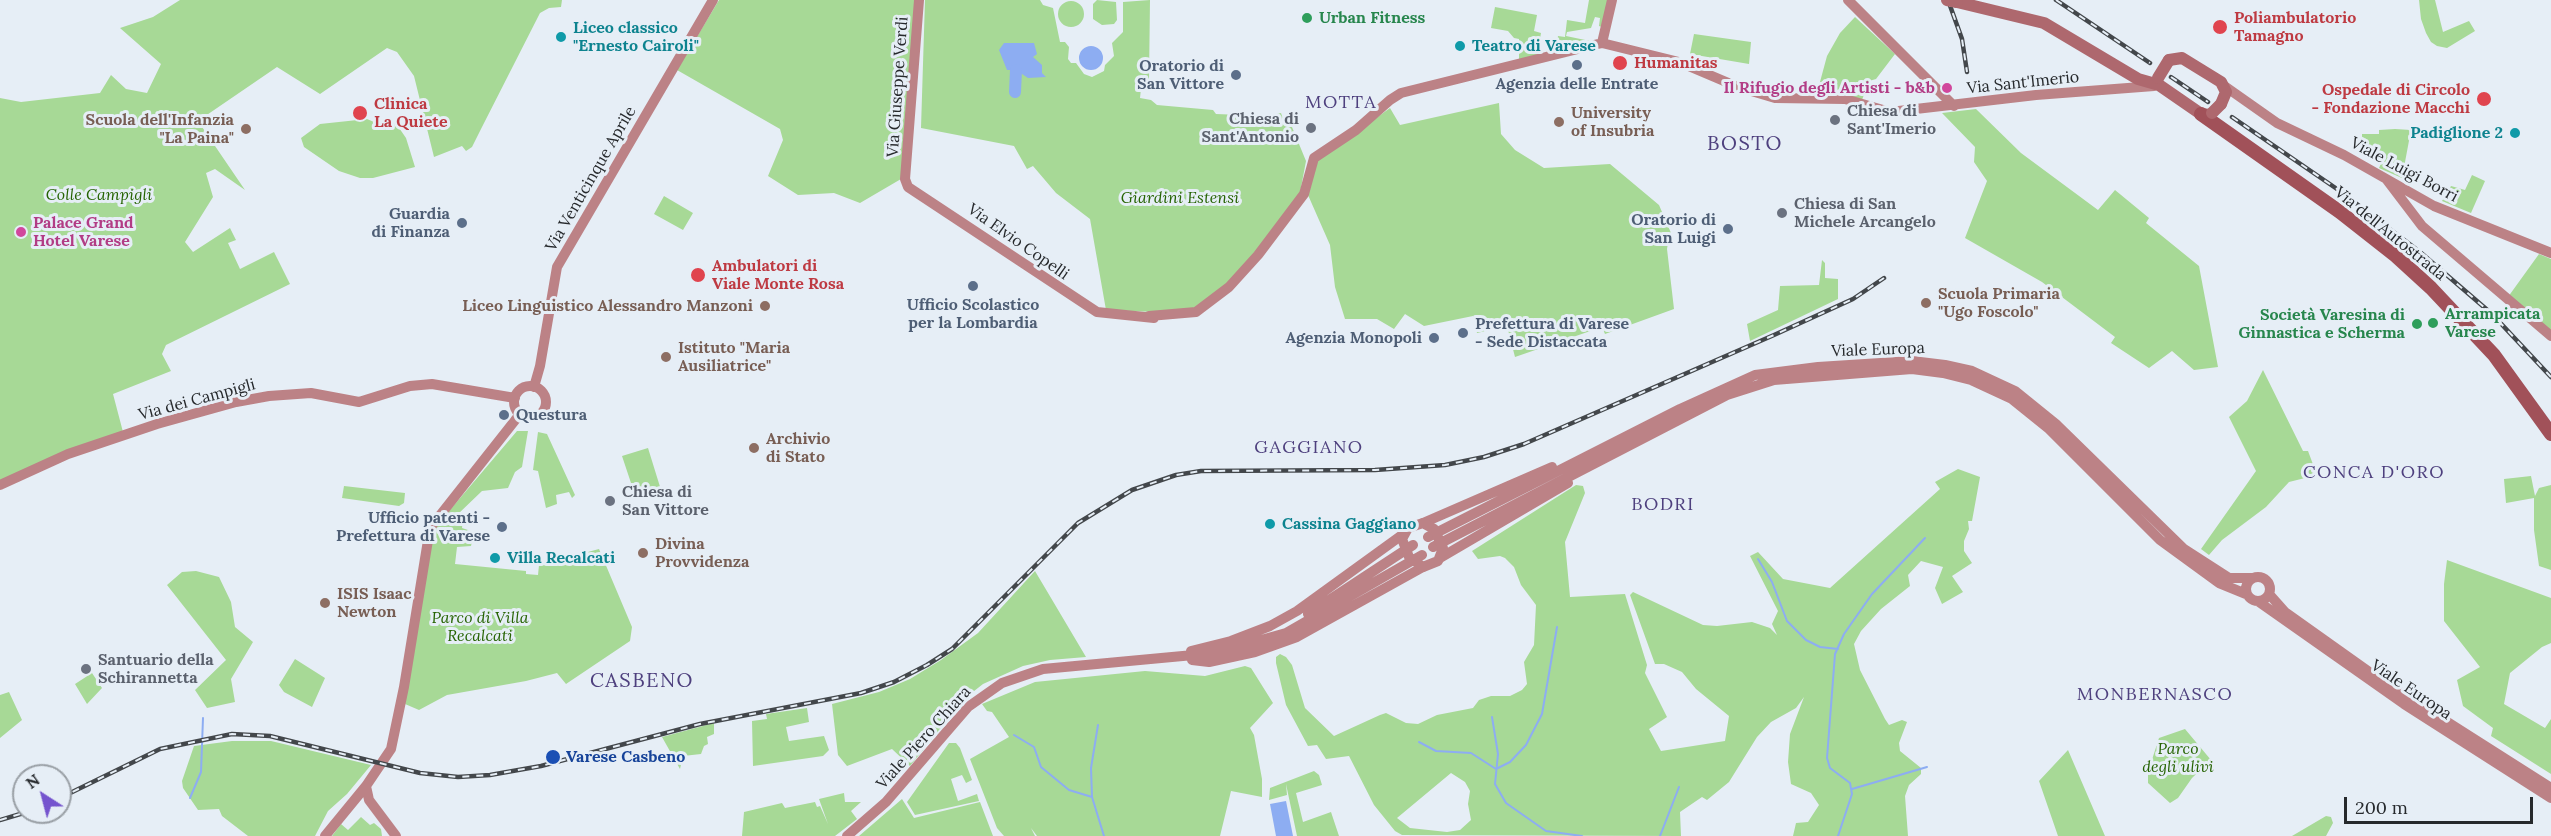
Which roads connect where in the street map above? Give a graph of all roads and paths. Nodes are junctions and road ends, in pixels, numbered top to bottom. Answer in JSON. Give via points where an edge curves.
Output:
{"nodes":[{"id":1,"x":713,"y":0,"type":"edge"},
{"id":2,"x":919,"y":0,"type":"edge"},
{"id":3,"x":1611,"y":0,"type":"edge"},
{"id":4,"x":1848,"y":0,"type":"edge"},
{"id":5,"x":1952,"y":1,"type":"edge"},
{"id":6,"x":1602,"y":43,"type":"junction"},
{"id":7,"x":2161,"y":76,"type":"junction"},
{"id":8,"x":2223,"y":85,"type":"junction"},
{"id":9,"x":2248,"y":102,"type":"junction"},
{"id":10,"x":1954,"y":106,"type":"junction"},
{"id":11,"x":2213,"y":109,"type":"junction"},
{"id":12,"x":907,"y":176,"type":"joint"},
{"id":13,"x":2385,"y":177,"type":"junction"},
{"id":14,"x":2420,"y":198,"type":"junction"},
{"id":15,"x":2407,"y":210,"type":"junction"},
{"id":16,"x":2450,"y":248,"type":"junction"},
{"id":17,"x":2551,"y":253,"type":"edge"},
{"id":18,"x":2551,"y":336,"type":"edge"},
{"id":19,"x":534,"y":387,"type":"junction"},
{"id":20,"x":515,"y":398,"type":"junction"},
{"id":21,"x":520,"y":414,"type":"junction"},
{"id":22,"x":2551,"y":434,"type":"edge"},
{"id":23,"x":1624,"y":442,"type":"junction"},
{"id":24,"x":0,"y":485,"type":"edge"},
{"id":25,"x":1423,"y":523,"type":"junction"},
{"id":26,"x":1402,"y":535,"type":"junction"},
{"id":27,"x":1430,"y":542,"type":"junction"},
{"id":28,"x":1413,"y":545,"type":"junction"},
{"id":29,"x":1422,"y":555,"type":"junction"},
{"id":30,"x":1440,"y":558,"type":"junction"},
{"id":31,"x":1423,"y":567,"type":"junction"},
{"id":32,"x":2253,"y":578,"type":"junction"},
{"id":33,"x":2246,"y":594,"type":"junction"},
{"id":34,"x":2269,"y":594,"type":"junction"},
{"id":35,"x":2259,"y":602,"type":"junction"},
{"id":36,"x":1267,"y":638,"type":"junction"},
{"id":37,"x":1174,"y":658,"type":"junction"},
{"id":38,"x":366,"y":786,"type":"junction"},
{"id":39,"x":2551,"y":788,"type":"edge"},
{"id":40,"x":2551,"y":798,"type":"edge"},
{"id":41,"x":325,"y":836,"type":"edge"},
{"id":42,"x":396,"y":836,"type":"edge"},
{"id":43,"x":847,"y":836,"type":"edge"}],
"edges":[{"from":1,"to":19,"type":"street","name":"Via Venticinque Aprile","via":[[557,267]]},
{"from":2,"to":12,"type":"street","name":"Via Giuseppe Verdi"},
{"from":3,"to":6,"type":"street"},
{"from":4,"to":10,"type":"street"},
{"from":5,"to":7,"type":"main road","via":[[2044,23],[2127,72]]},
{"from":6,"to":10,"type":"street","name":"Via Sant'Imerio","via":[[1679,62],[1775,98],[1845,99],[1890,112]]},
{"from":6,"to":12,"type":"street","name":"Via Elvio Copelli","via":[[1401,93],[1319,153],[1310,165],[1304,194],[1258,255],[1201,313],[1182,319],[1102,315],[917,192]]},
{"from":7,"to":8,"type":"main road","via":[[2182,58]]},
{"from":7,"to":10,"type":"street","name":"Via Sant'Imerio"},
{"from":7,"to":11,"type":"main road"},
{"from":8,"to":9,"type":"street","name":"Viale Luigi Borri"},
{"from":8,"to":11,"type":"main road","via":[[2226,92]]},
{"from":9,"to":11,"type":"street","via":[[2235,99]]},
{"from":9,"to":13,"type":"street","name":"Viale Luigi Borri","via":[[2277,123]]},
{"from":11,"to":22,"type":"highway","name":"Via dell'Autostrada","via":[[2233,136],[2368,233],[2431,288],[2494,355]]},
{"from":13,"to":14,"type":"street","name":"Viale Luigi Borri"},
{"from":13,"to":15,"type":"street"},
{"from":14,"to":15,"type":"street","via":[[2409,202]]},
{"from":14,"to":16,"type":"street","via":[[2421,218]]},
{"from":14,"to":17,"type":"street","name":"Viale Luigi Borri"},
{"from":15,"to":16,"type":"street"},
{"from":16,"to":18,"type":"street"},
{"from":19,"to":20,"type":"street","via":[[521,389]]},
{"from":19,"to":21,"type":"street","via":[[543,392],[545,408],[532,417]]},
{"from":20,"to":21,"type":"street"},
{"from":20,"to":24,"type":"street","name":"Via dei Campigli","via":[[432,384],[411,386],[359,402],[311,393],[269,396],[157,424],[68,454]]},
{"from":21,"to":38,"type":"street","via":[[430,528],[391,749]]},
{"from":23,"to":25,"type":"street","name":"Viale Europa"},
{"from":23,"to":27,"type":"street","name":"Viale Europa"},
{"from":23,"to":30,"type":"street","name":"Viale Europa"},
{"from":23,"to":32,"type":"street","name":"Viale Europa","via":[[1728,385],[1755,375],[1865,363],[1945,364],[1999,383],[2032,403],[2184,549],[2229,578]]},
{"from":23,"to":33,"type":"street","name":"Viale Europa","via":[[1727,395],[1774,380],[1892,370],[1943,373],[1995,390],[2027,410],[2168,547],[2219,583]]},
{"from":25,"to":26,"type":"street","bridge":true,"via":[[1411,526]]},
{"from":25,"to":30,"type":"street","bridge":true,"via":[[1440,537]]},
{"from":26,"to":31,"type":"street","bridge":true,"via":[[1407,554]]},
{"from":26,"to":37,"type":"street","name":"Viale Piero Chiara","via":[[1316,600],[1270,626]]},
{"from":27,"to":28,"type":"street","name":"Viale Europa","via":[[1418,540]]},
{"from":27,"to":29,"type":"street","name":"Viale Europa"},
{"from":28,"to":29,"type":"street","via":[[1415,552]]},
{"from":28,"to":36,"type":"street","name":"Viale Piero Chiara"},
{"from":29,"to":36,"type":"street","name":"Viale Piero Chiara","via":[[1303,625]]},
{"from":30,"to":31,"type":"street","bridge":true},
{"from":31,"to":37,"type":"street","name":"Viale Piero Chiara","via":[[1296,637],[1256,652],[1209,662]]},
{"from":32,"to":33,"type":"street"},
{"from":32,"to":34,"type":"street","name":"Viale Europa","via":[[2267,581]]},
{"from":33,"to":35,"type":"street","name":"Viale Europa"},
{"from":34,"to":35,"type":"street"},
{"from":34,"to":39,"type":"street","name":"Viale Europa","via":[[2280,607],[2375,676]]},
{"from":35,"to":40,"type":"street","name":"Viale Europa","via":[[2404,704]]},
{"from":36,"to":37,"type":"street","name":"Viale Piero Chiara","via":[[1215,653]]},
{"from":37,"to":43,"type":"street","name":"Viale Piero Chiara","via":[[1043,669],[1002,683],[968,707],[886,802]]},
{"from":38,"to":41,"type":"street"},
{"from":38,"to":42,"type":"street","via":[[369,800]]}]}
